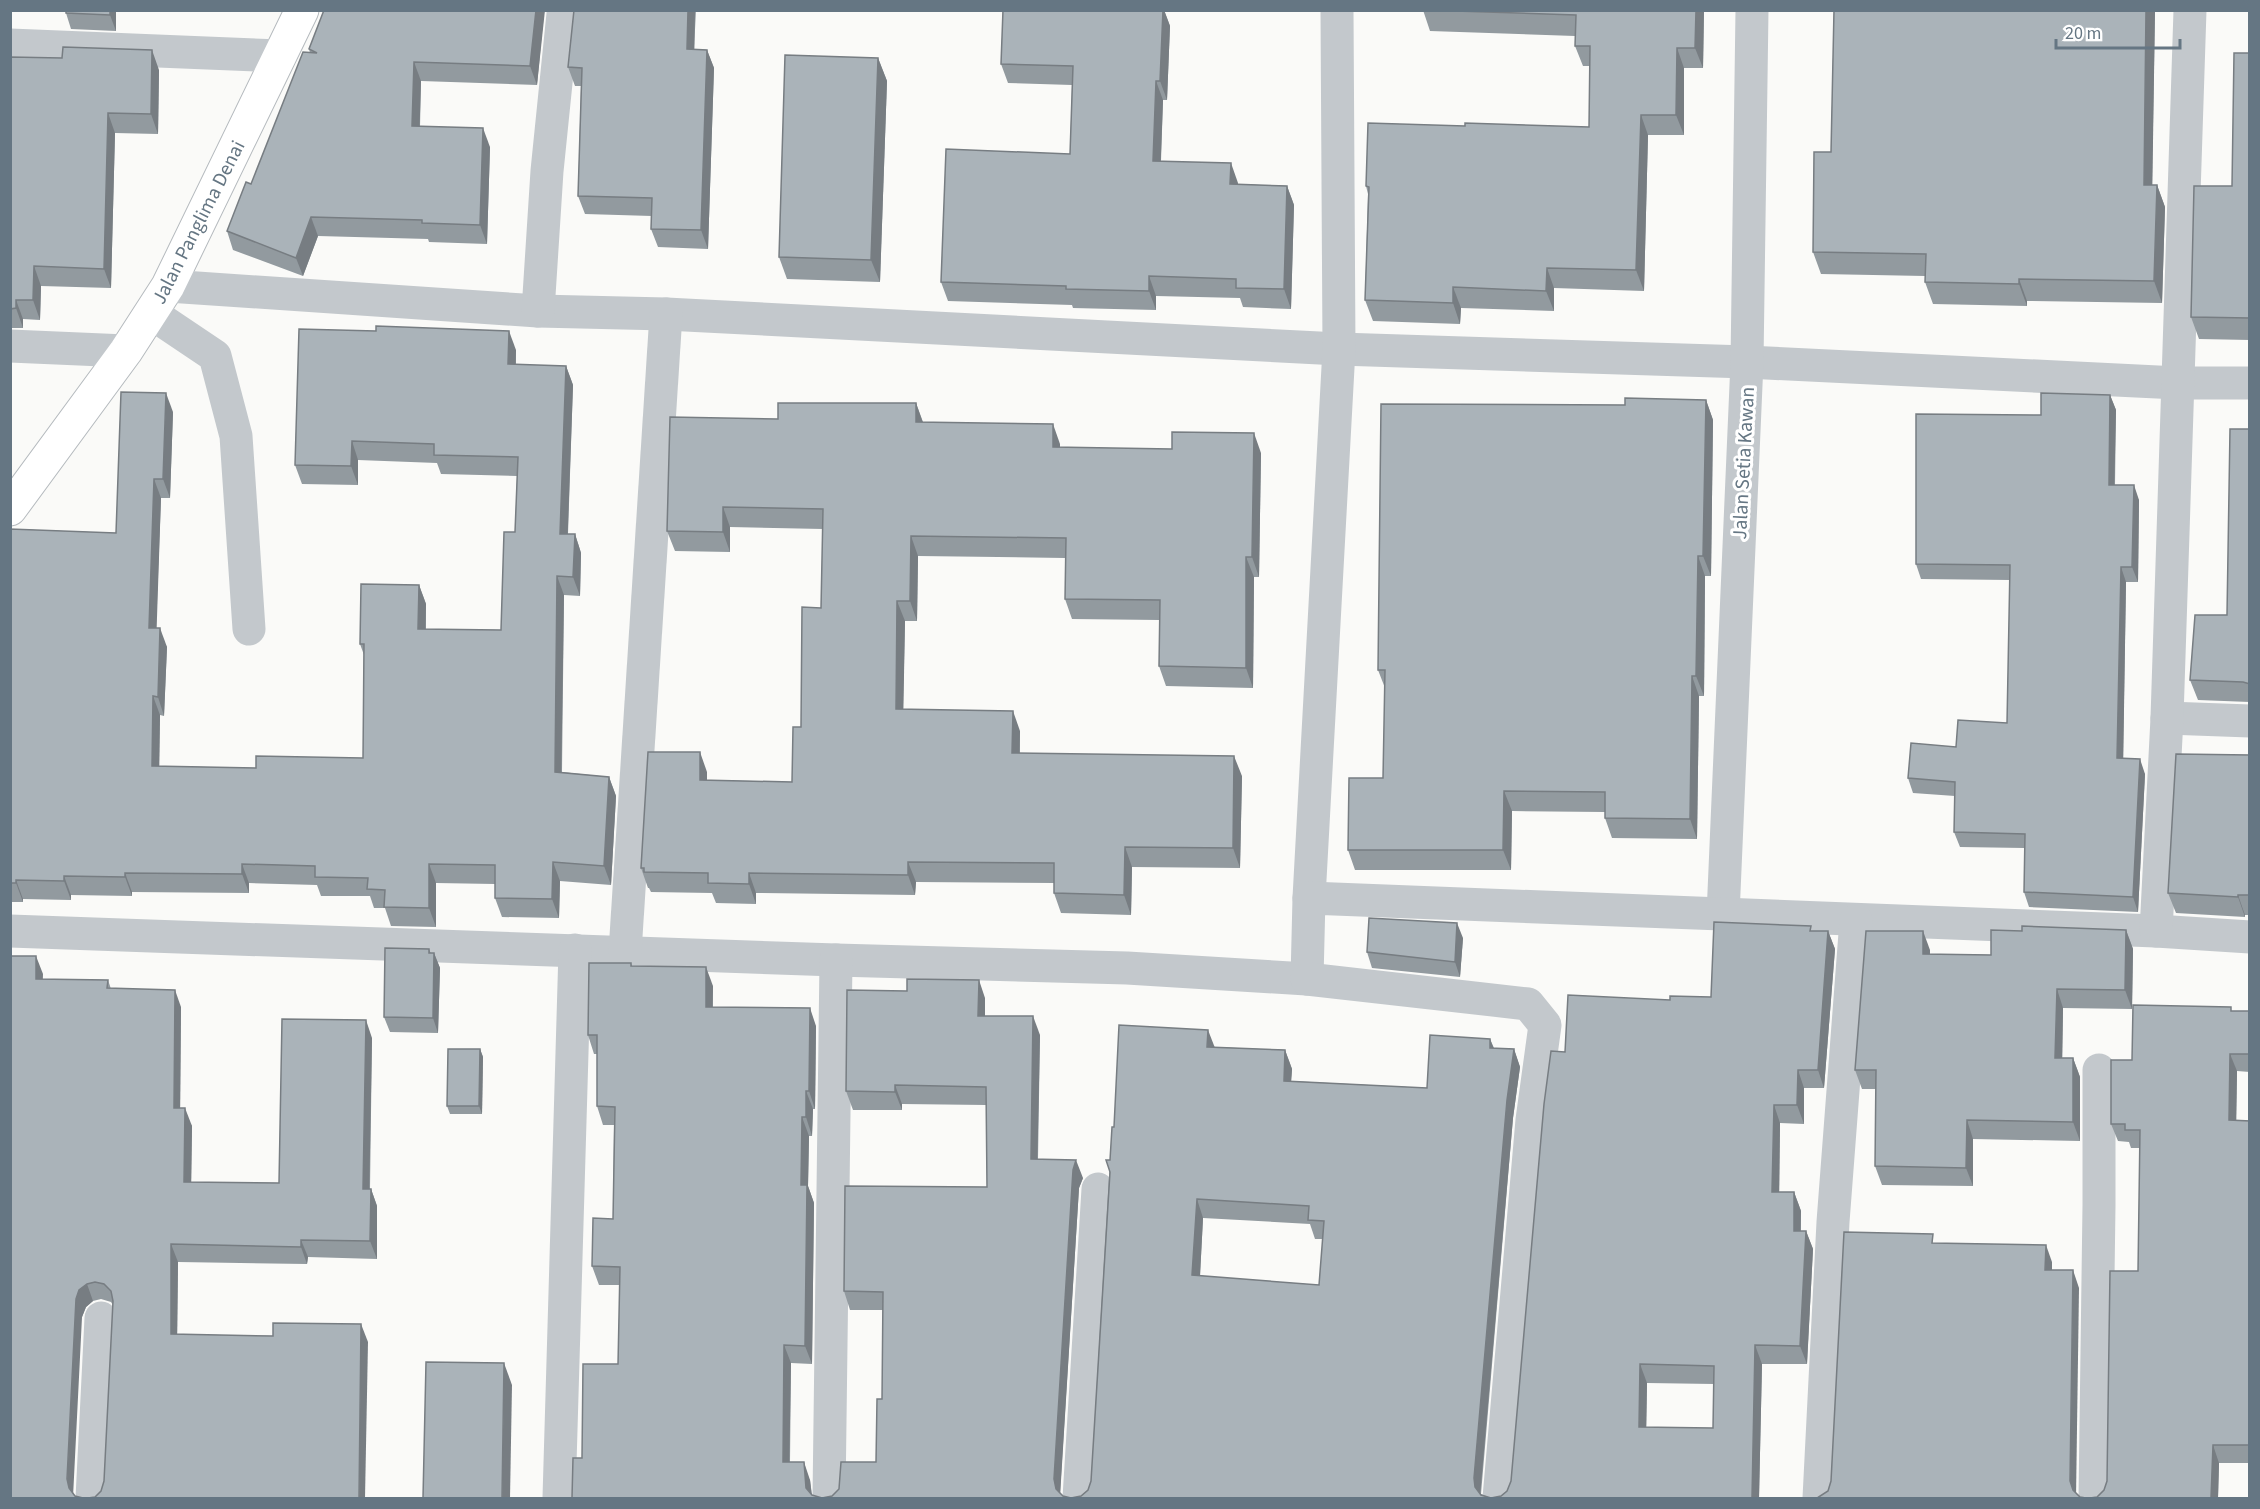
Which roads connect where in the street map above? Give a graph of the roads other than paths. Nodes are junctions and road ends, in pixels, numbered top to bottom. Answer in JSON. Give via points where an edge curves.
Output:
{"nodes":[{"id":1,"x":302,"y":10,"type":"edge"},
{"id":2,"x":1337,"y":10,"type":"edge"},
{"id":3,"x":1752,"y":10,"type":"edge"},
{"id":4,"x":2190,"y":10,"type":"edge"},
{"id":5,"x":563,"y":14,"type":"dead end"},
{"id":6,"x":10,"y":45,"type":"edge"},
{"id":7,"x":280,"y":56,"type":"junction"},
{"id":8,"x":168,"y":286,"type":"junction"},
{"id":9,"x":538,"y":310,"type":"junction"},
{"id":10,"x":151,"y":314,"type":"junction"},
{"id":11,"x":666,"y":314,"type":"junction"},
{"id":12,"x":10,"y":346,"type":"edge"},
{"id":13,"x":1339,"y":349,"type":"junction"},
{"id":14,"x":126,"y":351,"type":"junction"},
{"id":15,"x":1747,"y":362,"type":"junction"},
{"id":16,"x":2178,"y":383,"type":"junction"},
{"id":17,"x":2250,"y":383,"type":"edge"},
{"id":18,"x":10,"y":509,"type":"edge"},
{"id":19,"x":249,"y":629,"type":"dead end"},
{"id":20,"x":2167,"y":718,"type":"junction"},
{"id":21,"x":2250,"y":721,"type":"edge"},
{"id":22,"x":1309,"y":898,"type":"junction"},
{"id":23,"x":1723,"y":915,"type":"junction"},
{"id":24,"x":1856,"y":920,"type":"junction"},
{"id":25,"x":10,"y":931,"type":"edge"},
{"id":26,"x":2157,"y":931,"type":"junction"},
{"id":27,"x":2250,"y":937,"type":"edge"},
{"id":28,"x":574,"y":950,"type":"junction"},
{"id":29,"x":625,"y":952,"type":"junction"},
{"id":30,"x":836,"y":960,"type":"junction"},
{"id":31,"x":1307,"y":980,"type":"junction"},
{"id":32,"x":2099,"y":1070,"type":"dead end"},
{"id":33,"x":1098,"y":1190,"type":"dead end"},
{"id":34,"x":101,"y":1318,"type":"dead end"},
{"id":35,"x":92,"y":1498,"type":"edge"},
{"id":36,"x":560,"y":1498,"type":"edge"},
{"id":37,"x":829,"y":1498,"type":"edge"},
{"id":38,"x":1079,"y":1498,"type":"edge"},
{"id":39,"x":1498,"y":1498,"type":"edge"},
{"id":40,"x":1819,"y":1498,"type":"edge"},
{"id":41,"x":2095,"y":1498,"type":"edge"}],
"edges":[{"from":1,"to":7,"type":"main road","name":"Jalan Panglima Denai"},
{"from":2,"to":13,"type":"street"},
{"from":3,"to":15,"type":"street","name":"Jalan Setia Kawan"},
{"from":4,"to":16,"type":"street"},
{"from":5,"to":9,"type":"street"},
{"from":6,"to":7,"type":"street"},
{"from":7,"to":8,"type":"main road","name":"Jalan Panglima Denai"},
{"from":8,"to":9,"type":"street"},
{"from":8,"to":10,"type":"main road","name":"Jalan Panglima Denai"},
{"from":9,"to":11,"type":"street"},
{"from":10,"to":14,"type":"main road","name":"Jalan Panglima Denai"},
{"from":10,"to":19,"type":"street","via":[[215,356],[236,436]]},
{"from":11,"to":13,"type":"street"},
{"from":11,"to":29,"type":"street"},
{"from":12,"to":14,"type":"street"},
{"from":13,"to":15,"type":"street"},
{"from":13,"to":22,"type":"street"},
{"from":14,"to":18,"type":"main road","name":"Jalan Panglima Denai"},
{"from":15,"to":16,"type":"street"},
{"from":15,"to":23,"type":"street","name":"Jalan Setia Kawan"},
{"from":16,"to":17,"type":"street"},
{"from":16,"to":20,"type":"street"},
{"from":20,"to":21,"type":"street"},
{"from":20,"to":26,"type":"street"},
{"from":22,"to":23,"type":"street"},
{"from":22,"to":31,"type":"street"},
{"from":23,"to":24,"type":"street"},
{"from":24,"to":26,"type":"street"},
{"from":24,"to":40,"type":"street","via":[[1833,1222]]},
{"from":25,"to":28,"type":"street"},
{"from":26,"to":27,"type":"street"},
{"from":28,"to":29,"type":"street"},
{"from":28,"to":36,"type":"street"},
{"from":29,"to":30,"type":"street"},
{"from":30,"to":31,"type":"street","via":[[1126,968]]},
{"from":30,"to":37,"type":"street"},
{"from":31,"to":39,"type":"street","via":[[1528,1004],[1545,1025],[1532,1120]]},
{"from":32,"to":41,"type":"street"},
{"from":33,"to":38,"type":"street"},
{"from":34,"to":35,"type":"street"}]}
